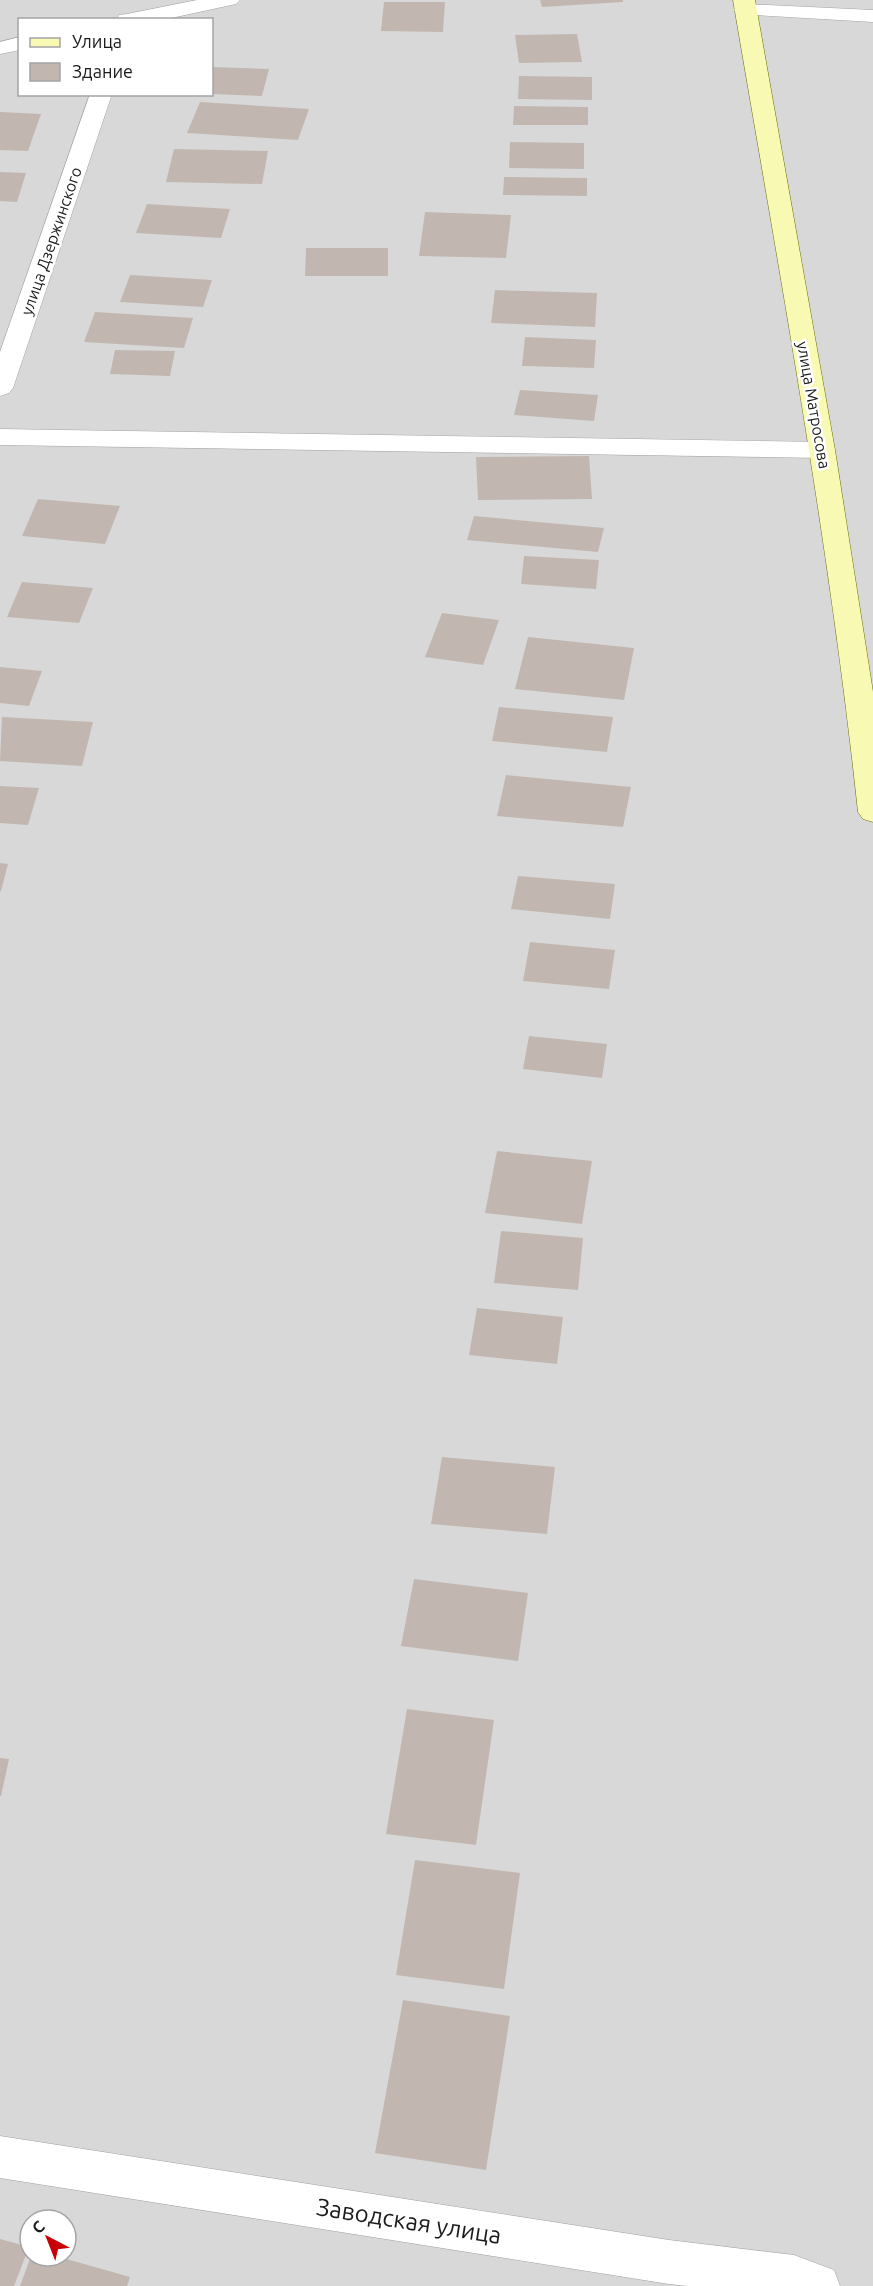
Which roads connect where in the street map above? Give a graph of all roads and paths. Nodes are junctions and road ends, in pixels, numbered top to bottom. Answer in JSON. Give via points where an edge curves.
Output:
{"nodes":[{"id":1,"x":228,"y":0,"type":"edge"},
{"id":2,"x":745,"y":5,"type":"edge"},
{"id":3,"x":873,"y":16,"type":"edge"},
{"id":4,"x":137,"y":18,"type":"edge"},
{"id":5,"x":18,"y":44,"type":"edge"},
{"id":6,"x":0,"y":48,"type":"edge"},
{"id":7,"x":100,"y":96,"type":"edge"},
{"id":8,"x":0,"y":388,"type":"edge"},
{"id":9,"x":0,"y":437,"type":"edge"},
{"id":10,"x":822,"y":450,"type":"junction"},
{"id":11,"x":873,"y":812,"type":"edge"},
{"id":12,"x":0,"y":2157,"type":"edge"},
{"id":13,"x":818,"y":2286,"type":"edge"}],
"edges":[{"from":1,"to":4,"type":"street"},
{"from":2,"to":3,"type":"street"},
{"from":2,"to":10,"type":"main road","name":"улица Матросова"},
{"from":5,"to":6,"type":"street"},
{"from":7,"to":8,"type":"street","name":"улица Дзержинского"},
{"from":9,"to":10,"type":"street"},
{"from":10,"to":11,"type":"main road","name":"улица Матросова"},
{"from":12,"to":13,"type":"street","name":"Заводская улица","via":[[669,2262],[794,2277]]}]}
